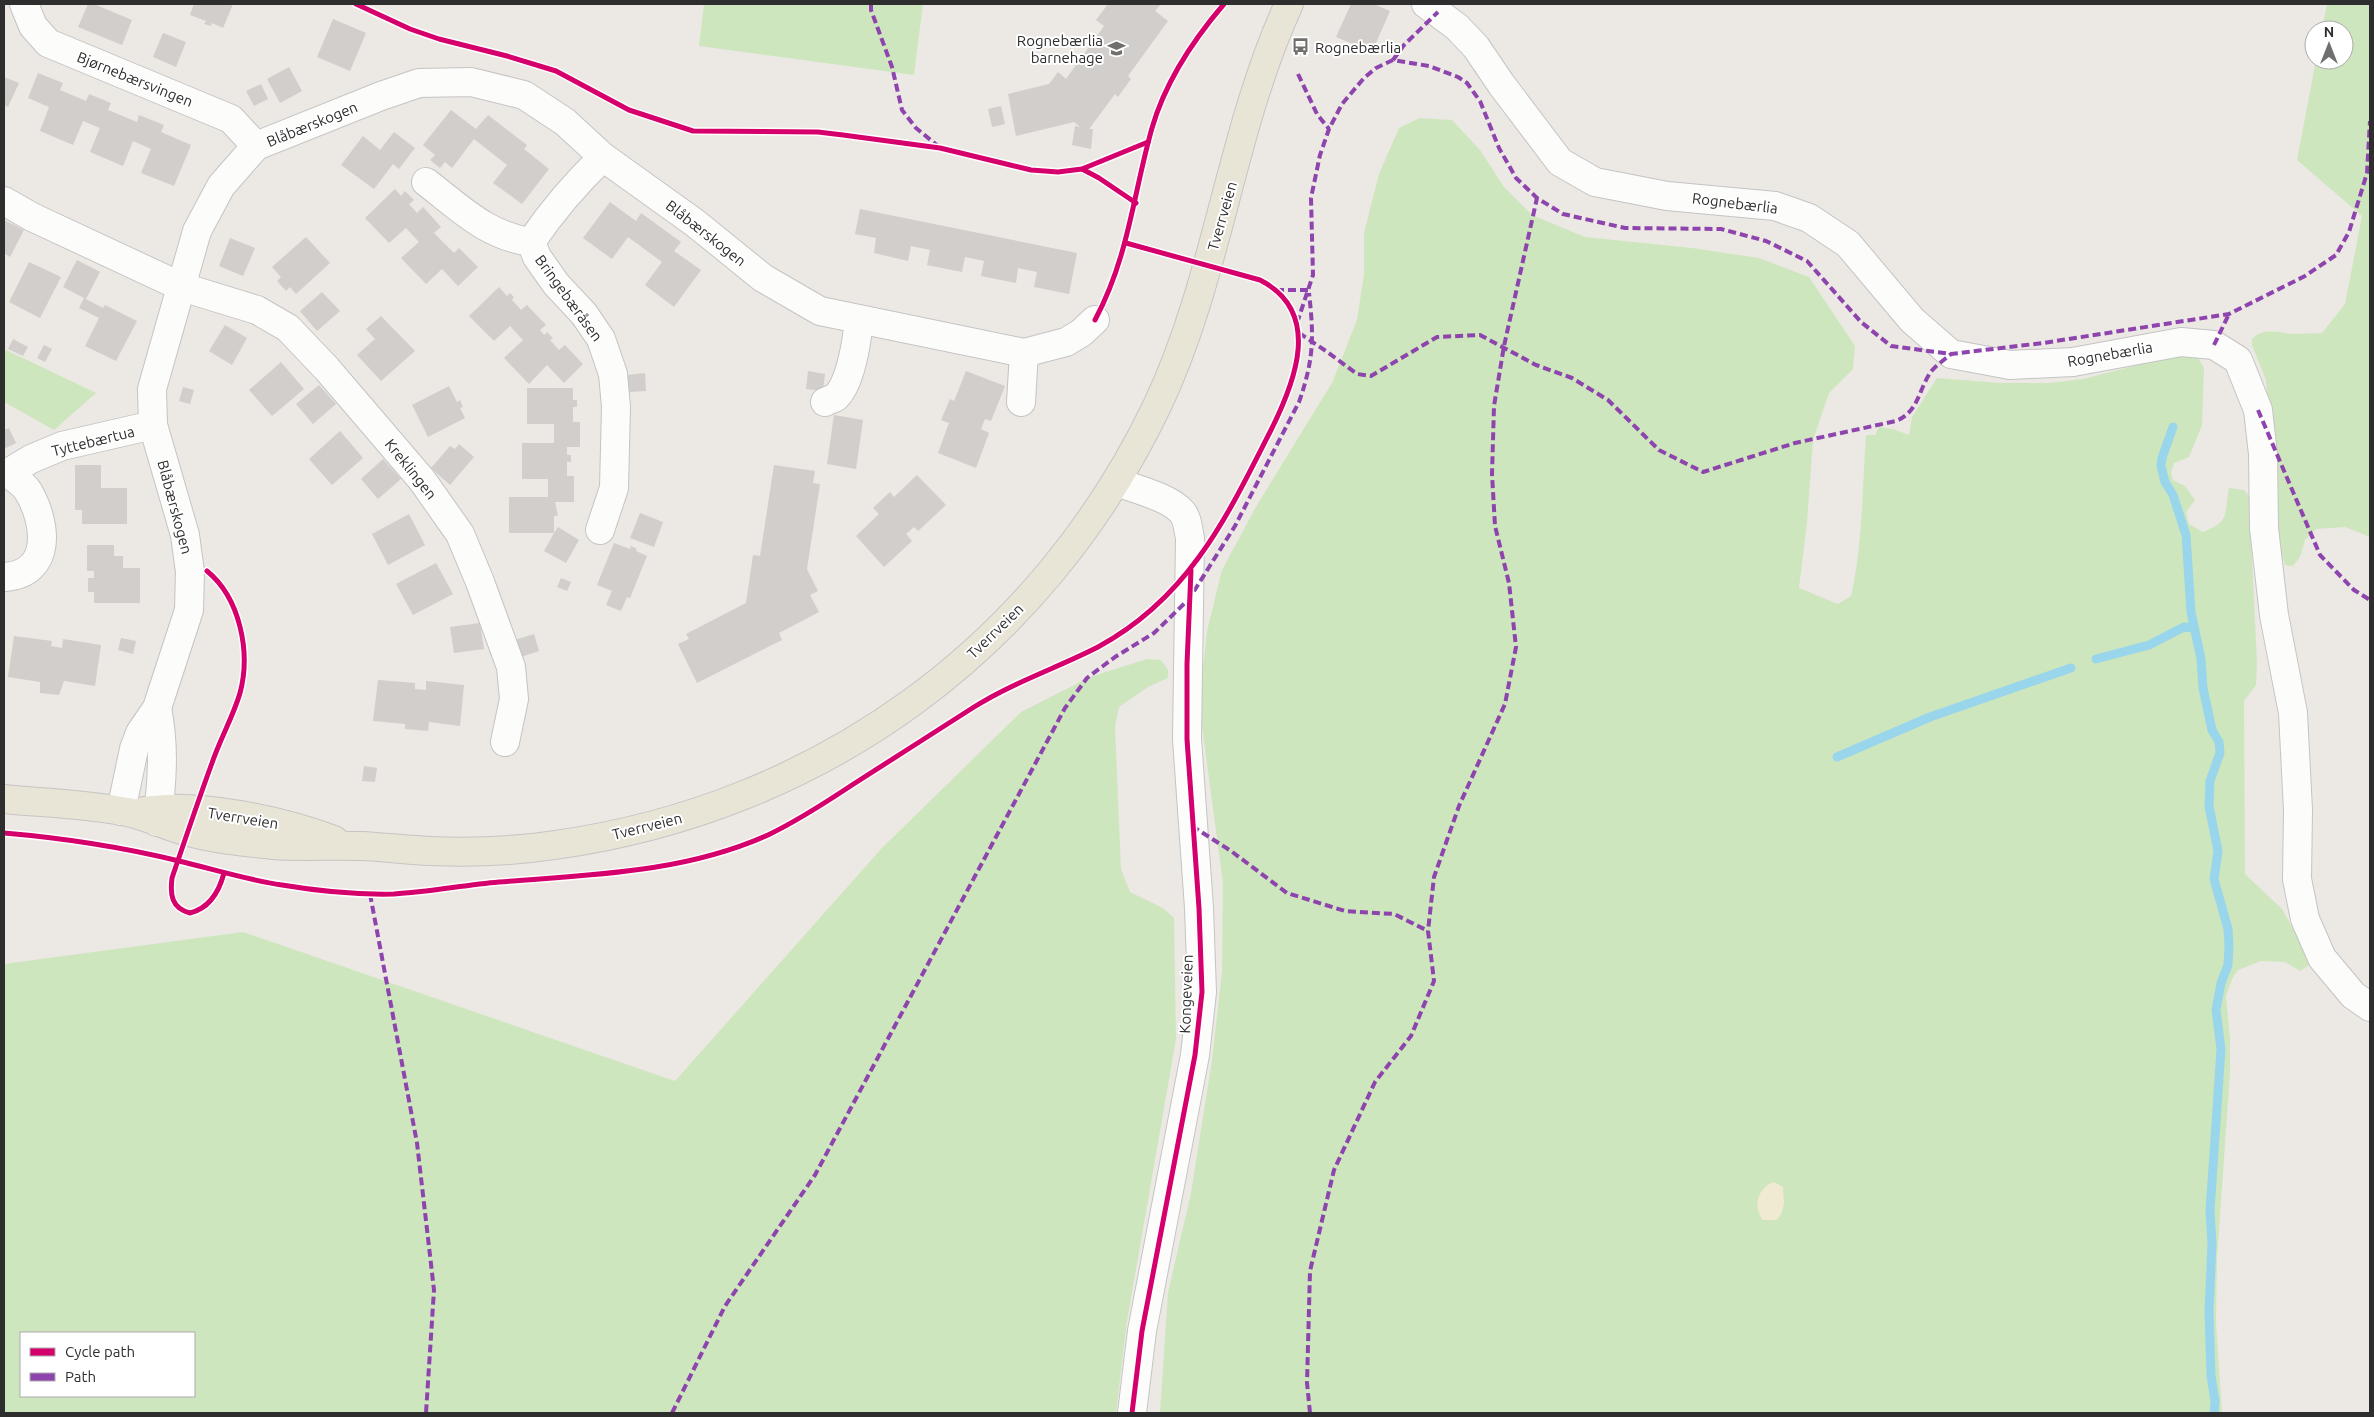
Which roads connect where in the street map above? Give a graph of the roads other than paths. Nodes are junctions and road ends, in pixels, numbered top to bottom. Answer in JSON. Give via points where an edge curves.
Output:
{"nodes":[{"id":1,"x":24,"y":4,"type":"edge"},
{"id":2,"x":1290,"y":4,"type":"edge"},
{"id":3,"x":1426,"y":4,"type":"edge"},
{"id":4,"x":256,"y":146,"type":"junction"},
{"id":5,"x":603,"y":157,"type":"junction"},
{"id":6,"x":426,"y":182,"type":"dead end"},
{"id":7,"x":4,"y":201,"type":"edge"},
{"id":8,"x":531,"y":242,"type":"junction"},
{"id":9,"x":182,"y":288,"type":"junction"},
{"id":10,"x":859,"y":320,"type":"junction"},
{"id":11,"x":1095,"y":320,"type":"dead end"},
{"id":12,"x":1024,"y":353,"type":"junction"},
{"id":13,"x":825,"y":402,"type":"dead end"},
{"id":14,"x":1021,"y":402,"type":"dead end"},
{"id":15,"x":153,"y":425,"type":"junction"},
{"id":16,"x":6,"y":473,"type":"edge"},
{"id":17,"x":1117,"y":482,"type":"junction"},
{"id":18,"x":600,"y":530,"type":"dead end"},
{"id":19,"x":4,"y":577,"type":"edge"},
{"id":20,"x":157,"y":708,"type":"junction"},
{"id":21,"x":505,"y":742,"type":"dead end"},
{"id":22,"x":4,"y":799,"type":"edge"},
{"id":23,"x":142,"y":814,"type":"junction"},
{"id":24,"x":2370,"y":1007,"type":"edge"},
{"id":25,"x":1132,"y":1413,"type":"edge"}],
"edges":[{"from":1,"to":4,"type":"street","name":"Bjørnebærsvingen","via":[[33,26],[48,43],[231,119]]},
{"from":2,"to":17,"type":"main road","name":"Tverrveien","via":[[1256,93],[1176,365]]},
{"from":3,"to":24,"type":"street","name":"Rognebærlia","via":[[1457,27],[1476,47],[1560,162],[1595,182],[1666,196],[1775,206],[1808,218],[1848,244],[1912,320],[1951,354],[2010,366],[2073,362],[2182,342],[2214,345],[2238,360],[2258,410],[2263,454],[2264,528],[2274,614],[2293,713],[2298,810],[2297,878],[2305,919],[2322,958],[2353,995]]},
{"from":4,"to":5,"type":"street","name":"Blåbærskogen","via":[[419,83],[471,82],[524,95],[566,122]]},
{"from":4,"to":9,"type":"street","name":"Blåbærskogen","via":[[221,186],[197,231]]},
{"from":5,"to":8,"type":"street","name":"Bringebæråsen","via":[[546,219]]},
{"from":5,"to":10,"type":"street","name":"Blåbærskogen","via":[[695,223],[763,278],[820,312]]},
{"from":6,"to":8,"type":"street","name":"Bringebæråsen","via":[[483,226],[511,239]]},
{"from":7,"to":9,"type":"street"},
{"from":8,"to":18,"type":"street","name":"Bringebæråsen","via":[[537,257],[556,284],[584,314],[601,339],[613,374],[616,407],[614,488]]},
{"from":9,"to":15,"type":"street","name":"Blåbærskogen","via":[[152,389]]},
{"from":9,"to":21,"type":"street","name":"Kreklingen","via":[[257,310],[288,328],[328,369],[422,480],[460,534],[511,667],[514,699]]},
{"from":10,"to":12,"type":"street","name":"Blåbærskogen"},
{"from":10,"to":13,"type":"street","via":[[853,356],[844,382],[836,397]]},
{"from":11,"to":12,"type":"street","name":"Blåbærskogen","via":[[1066,342]]},
{"from":12,"to":14,"type":"street"},
{"from":15,"to":16,"type":"street","name":"Tyttebærtua","via":[[62,446]]},
{"from":15,"to":20,"type":"street","name":"Blåbærskogen","via":[[186,535],[190,593],[186,627]]},
{"from":16,"to":19,"type":"street","name":"Tyttebærtua","via":[[27,490],[42,526],[42,545],[34,565],[15,576]]},
{"from":17,"to":23,"type":"main road","name":"Tverrveien","via":[[1062,560],[1011,617],[972,654],[909,705],[836,752],[716,808],[665,823],[554,845],[472,851],[351,846],[302,828],[233,815]]},
{"from":17,"to":25,"type":"street","name":"Kongeveien","via":[[1173,504],[1187,522],[1190,538],[1187,739],[1202,992],[1195,1054],[1142,1331]]},
{"from":20,"to":23,"type":"street","via":[[163,736]]},
{"from":20,"to":23,"type":"street","name":"Blåbærskogen","via":[[140,733],[134,749]]},
{"from":22,"to":23,"type":"main road","name":"Tverrveien"}]}
